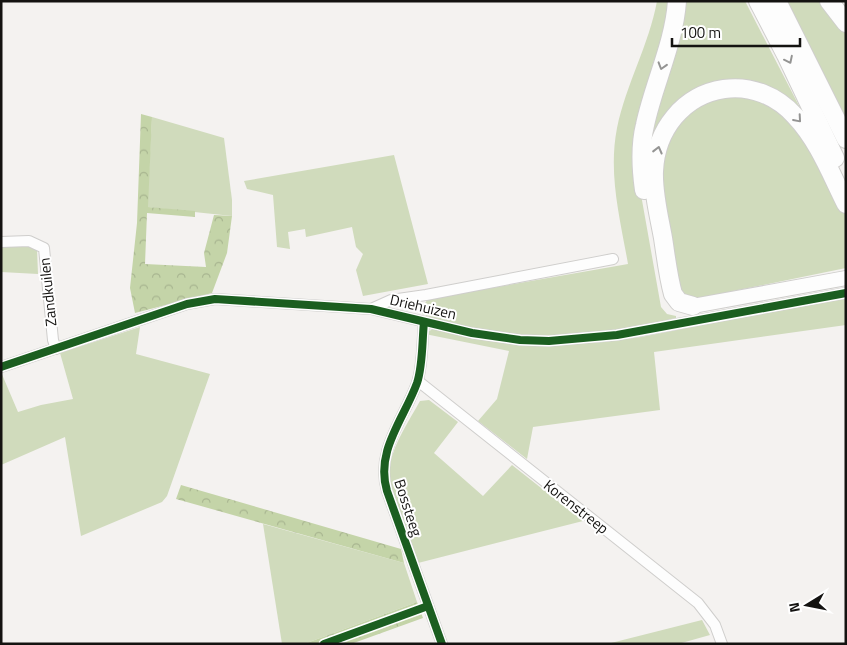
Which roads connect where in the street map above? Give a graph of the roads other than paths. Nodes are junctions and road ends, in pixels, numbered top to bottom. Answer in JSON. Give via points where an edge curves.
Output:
{"nodes":[{"id":1,"x":677,"y":1,"type":"edge"},
{"id":2,"x":758,"y":1,"type":"edge"},
{"id":3,"x":777,"y":1,"type":"edge"},
{"id":4,"x":829,"y":1,"type":"edge"},
{"id":5,"x":846,"y":23,"type":"edge"},
{"id":6,"x":846,"y":139,"type":"edge"},
{"id":7,"x":846,"y":181,"type":"edge"},
{"id":8,"x":846,"y":204,"type":"edge"},
{"id":9,"x":1,"y":242,"type":"edge"},
{"id":10,"x":613,"y":259,"type":"dead end"},
{"id":11,"x":846,"y":278,"type":"edge"},
{"id":12,"x":846,"y":293,"type":"edge"},
{"id":13,"x":693,"y":306,"type":"junction"},
{"id":14,"x":371,"y":310,"type":"junction"},
{"id":15,"x":424,"y":322,"type":"junction"},
{"id":16,"x":56,"y":349,"type":"junction"},
{"id":17,"x":1,"y":367,"type":"edge"},
{"id":18,"x":418,"y":381,"type":"junction"},
{"id":19,"x":442,"y":644,"type":"edge"},
{"id":20,"x":722,"y":644,"type":"edge"}],
"edges":[{"from":1,"to":13,"type":"highway","one_way":true,"via":[[670,40],[644,126],[642,165],[662,291],[673,307]]},
{"from":2,"to":7,"type":"highway","one_way":true},
{"from":3,"to":6,"type":"highway"},
{"from":4,"to":5,"type":"highway"},
{"from":13,"to":8,"type":"highway","one_way":true,"via":[[679,302],[672,290],[654,172],[658,147],[668,124],[696,98],[717,90],[742,88],[782,103],[808,132]]},
{"from":9,"to":16,"type":"street","name":"Zandkuilen","via":[[29,241],[44,248]]},
{"from":10,"to":14,"type":"street","name":"Driehuizen","via":[[390,300]]},
{"from":11,"to":13,"type":"main road"},
{"from":12,"to":15,"type":"street","name":"Driehuizen","via":[[617,335],[575,339],[512,339]]},
{"from":14,"to":15,"type":"street","name":"Driehuizen"},
{"from":14,"to":16,"type":"street","name":"Driehuizen","via":[[215,299],[187,304]]},
{"from":15,"to":18,"type":"street","name":"Bossteeg"},
{"from":16,"to":17,"type":"street","name":"Driehuizen"},
{"from":18,"to":19,"type":"street","name":"Bossteeg","via":[[385,454],[383,468],[387,491]]},
{"from":18,"to":20,"type":"street","name":"Korenstreep","via":[[698,603],[716,625]]}]}
